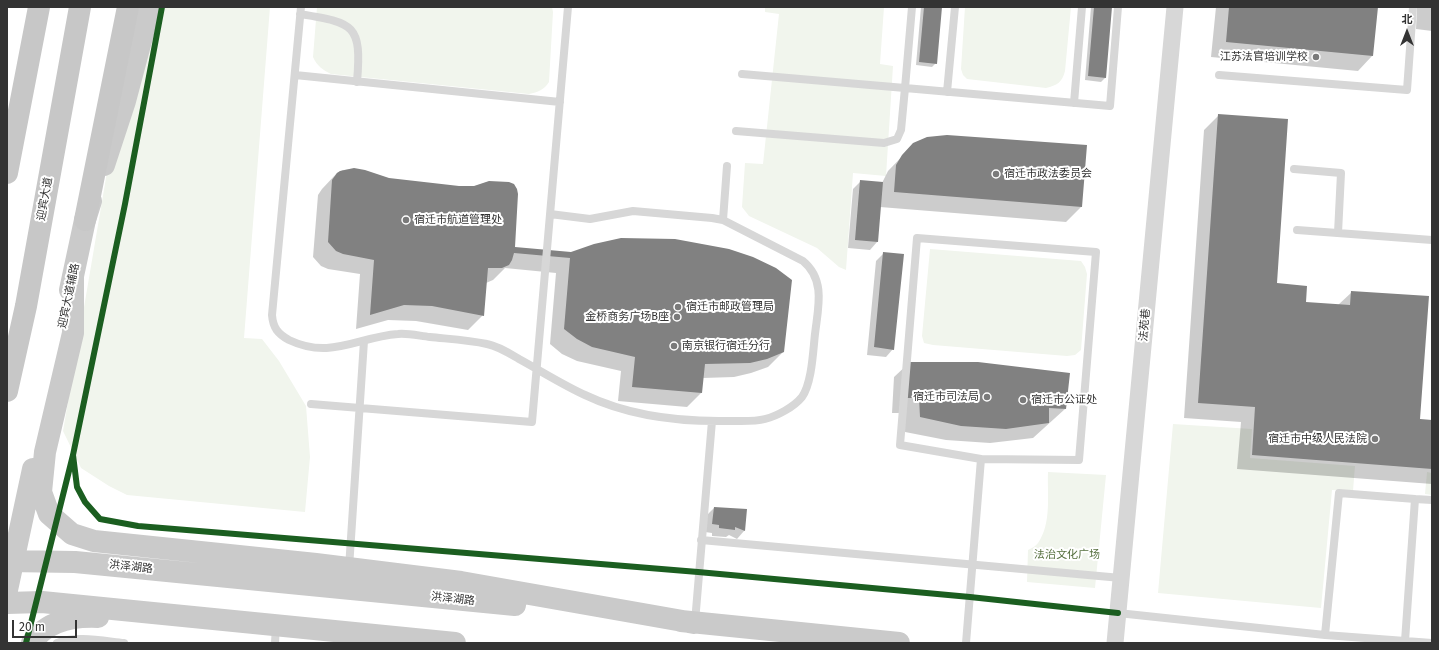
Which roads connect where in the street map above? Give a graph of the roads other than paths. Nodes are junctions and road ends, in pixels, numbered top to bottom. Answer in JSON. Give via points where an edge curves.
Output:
{"nodes":[{"id":1,"x":39,"y":7,"type":"edge"},
{"id":2,"x":80,"y":7,"type":"edge"},
{"id":3,"x":128,"y":7,"type":"edge"},
{"id":4,"x":150,"y":7,"type":"edge"},
{"id":5,"x":568,"y":7,"type":"edge"},
{"id":6,"x":912,"y":7,"type":"edge"},
{"id":7,"x":955,"y":7,"type":"edge"},
{"id":8,"x":1082,"y":7,"type":"edge"},
{"id":9,"x":1118,"y":7,"type":"edge"},
{"id":10,"x":1175,"y":7,"type":"edge"},
{"id":11,"x":1413,"y":7,"type":"edge"},
{"id":12,"x":300,"y":11,"type":"edge"},
{"id":13,"x":742,"y":74,"type":"dead end"},
{"id":14,"x":295,"y":75,"type":"junction"},
{"id":15,"x":1219,"y":75,"type":"dead end"},
{"id":16,"x":356,"y":82,"type":"junction"},
{"id":17,"x":905,"y":88,"type":"junction"},
{"id":18,"x":947,"y":92,"type":"junction"},
{"id":19,"x":560,"y":102,"type":"junction"},
{"id":20,"x":1074,"y":103,"type":"junction"},
{"id":21,"x":736,"y":131,"type":"dead end"},
{"id":22,"x":727,"y":166,"type":"dead end"},
{"id":23,"x":1294,"y":169,"type":"dead end"},
{"id":24,"x":7,"y":173,"type":"edge"},
{"id":25,"x":550,"y":214,"type":"junction"},
{"id":26,"x":85,"y":220,"type":"junction"},
{"id":27,"x":723,"y":220,"type":"junction"},
{"id":28,"x":1297,"y":230,"type":"dead end"},
{"id":29,"x":1338,"y":233,"type":"junction"},
{"id":30,"x":1432,"y":240,"type":"edge"},
{"id":31,"x":73,"y":276,"type":"junction"},
{"id":32,"x":364,"y":341,"type":"junction"},
{"id":33,"x":536,"y":368,"type":"junction"},
{"id":34,"x":7,"y":391,"type":"edge"},
{"id":35,"x":311,"y":404,"type":"dead end"},
{"id":36,"x":359,"y":408,"type":"junction"},
{"id":37,"x":712,"y":421,"type":"junction"},
{"id":38,"x":981,"y":459,"type":"junction"},
{"id":39,"x":1415,"y":499,"type":"junction"},
{"id":40,"x":1432,"y":500,"type":"edge"},
{"id":41,"x":701,"y":540,"type":"junction"},
{"id":42,"x":10,"y":561,"type":"edge"},
{"id":43,"x":972,"y":565,"type":"junction"},
{"id":44,"x":349,"y":568,"type":"junction"},
{"id":45,"x":1121,"y":578,"type":"junction"},
{"id":46,"x":7,"y":590,"type":"edge"},
{"id":47,"x":7,"y":603,"type":"edge"},
{"id":48,"x":1118,"y":613,"type":"junction"},
{"id":49,"x":694,"y":623,"type":"junction"},
{"id":50,"x":276,"y":634,"type":"edge"},
{"id":51,"x":1325,"y":635,"type":"junction"},
{"id":52,"x":1404,"y":641,"type":"junction"},
{"id":53,"x":32,"y":643,"type":"edge"},
{"id":54,"x":56,"y":643,"type":"edge"},
{"id":55,"x":124,"y":643,"type":"edge"},
{"id":56,"x":455,"y":643,"type":"edge"},
{"id":57,"x":899,"y":643,"type":"edge"},
{"id":58,"x":966,"y":643,"type":"edge"},
{"id":59,"x":1115,"y":643,"type":"edge"},
{"id":60,"x":1432,"y":643,"type":"edge"}],
"edges":[{"from":1,"to":24,"type":"highway"},
{"from":2,"to":34,"type":"highway","name":"迎宾大道","via":[[26,306]]},
{"from":3,"to":26,"type":"highway"},
{"from":4,"to":26,"type":"main road","name":"迎宾大道辅路","via":[[125,101]]},
{"from":5,"to":19,"type":"lane"},
{"from":6,"to":17,"type":"lane"},
{"from":7,"to":18,"type":"lane"},
{"from":8,"to":20,"type":"lane"},
{"from":9,"to":20,"type":"lane","via":[[1110,106]]},
{"from":10,"to":45,"type":"street","name":"法苑巷"},
{"from":11,"to":15,"type":"lane","via":[[1407,90]]},
{"from":12,"to":14,"type":"lane"},
{"from":12,"to":16,"type":"lane","via":[[331,19],[350,28],[355,35],[359,57]]},
{"from":13,"to":17,"type":"lane"},
{"from":14,"to":16,"type":"lane"},
{"from":14,"to":32,"type":"lane","via":[[273,325],[284,337],[298,344],[317,348],[332,348]]},
{"from":16,"to":19,"type":"lane"},
{"from":17,"to":18,"type":"lane"},
{"from":17,"to":21,"type":"lane","via":[[901,130],[897,139],[884,143]]},
{"from":18,"to":20,"type":"lane"},
{"from":19,"to":25,"type":"lane"},
{"from":22,"to":27,"type":"lane"},
{"from":23,"to":29,"type":"lane","via":[[1341,173]]},
{"from":25,"to":27,"type":"lane","via":[[590,219],[633,211]]},
{"from":25,"to":33,"type":"lane"},
{"from":26,"to":31,"type":"main road","name":"迎宾大道辅路"},
{"from":27,"to":37,"type":"lane","via":[[808,265],[817,279],[819,299],[809,378],[802,397],[792,406],[765,419]]},
{"from":28,"to":29,"type":"lane"},
{"from":29,"to":30,"type":"lane"},
{"from":31,"to":42,"type":"main road","name":"迎宾大道辅路"},
{"from":31,"to":44,"type":"main road","via":[[73,333],[45,452],[41,492],[49,514],[72,534],[94,541]]},
{"from":32,"to":33,"type":"lane","via":[[398,334],[489,344]]},
{"from":32,"to":36,"type":"lane"},
{"from":33,"to":36,"type":"lane","via":[[532,422]]},
{"from":33,"to":37,"type":"lane","via":[[584,395],[624,410],[674,419]]},
{"from":35,"to":36,"type":"lane"},
{"from":36,"to":44,"type":"lane"},
{"from":37,"to":41,"type":"lane"},
{"from":38,"to":38,"type":"lane","via":[[1079,460],[1096,252],[917,238],[900,445]]},
{"from":38,"to":43,"type":"lane"},
{"from":39,"to":40,"type":"lane"},
{"from":39,"to":51,"type":"lane","via":[[1339,493]]},
{"from":39,"to":52,"type":"lane"},
{"from":41,"to":43,"type":"lane"},
{"from":41,"to":49,"type":"lane"},
{"from":42,"to":46,"type":"main road","name":"迎宾大道辅路"},
{"from":42,"to":49,"type":"main road","name":"洪泽湖路","via":[[83,562]]},
{"from":43,"to":45,"type":"lane"},
{"from":43,"to":58,"type":"lane"},
{"from":44,"to":49,"type":"main road","via":[[460,582]]},
{"from":45,"to":48,"type":"street","name":"法苑巷"},
{"from":47,"to":50,"type":"main road","via":[[42,602]]},
{"from":48,"to":51,"type":"lane"},
{"from":48,"to":59,"type":"street","name":"法苑巷"},
{"from":49,"to":57,"type":"main road","name":"洪泽湖路"},
{"from":50,"to":53,"type":"main road","via":[[86,617],[59,621],[37,635]]},
{"from":50,"to":56,"type":"main road"},
{"from":51,"to":52,"type":"lane"},
{"from":52,"to":60,"type":"lane"},
{"from":54,"to":55,"type":"lane","via":[[74,639]]}]}
